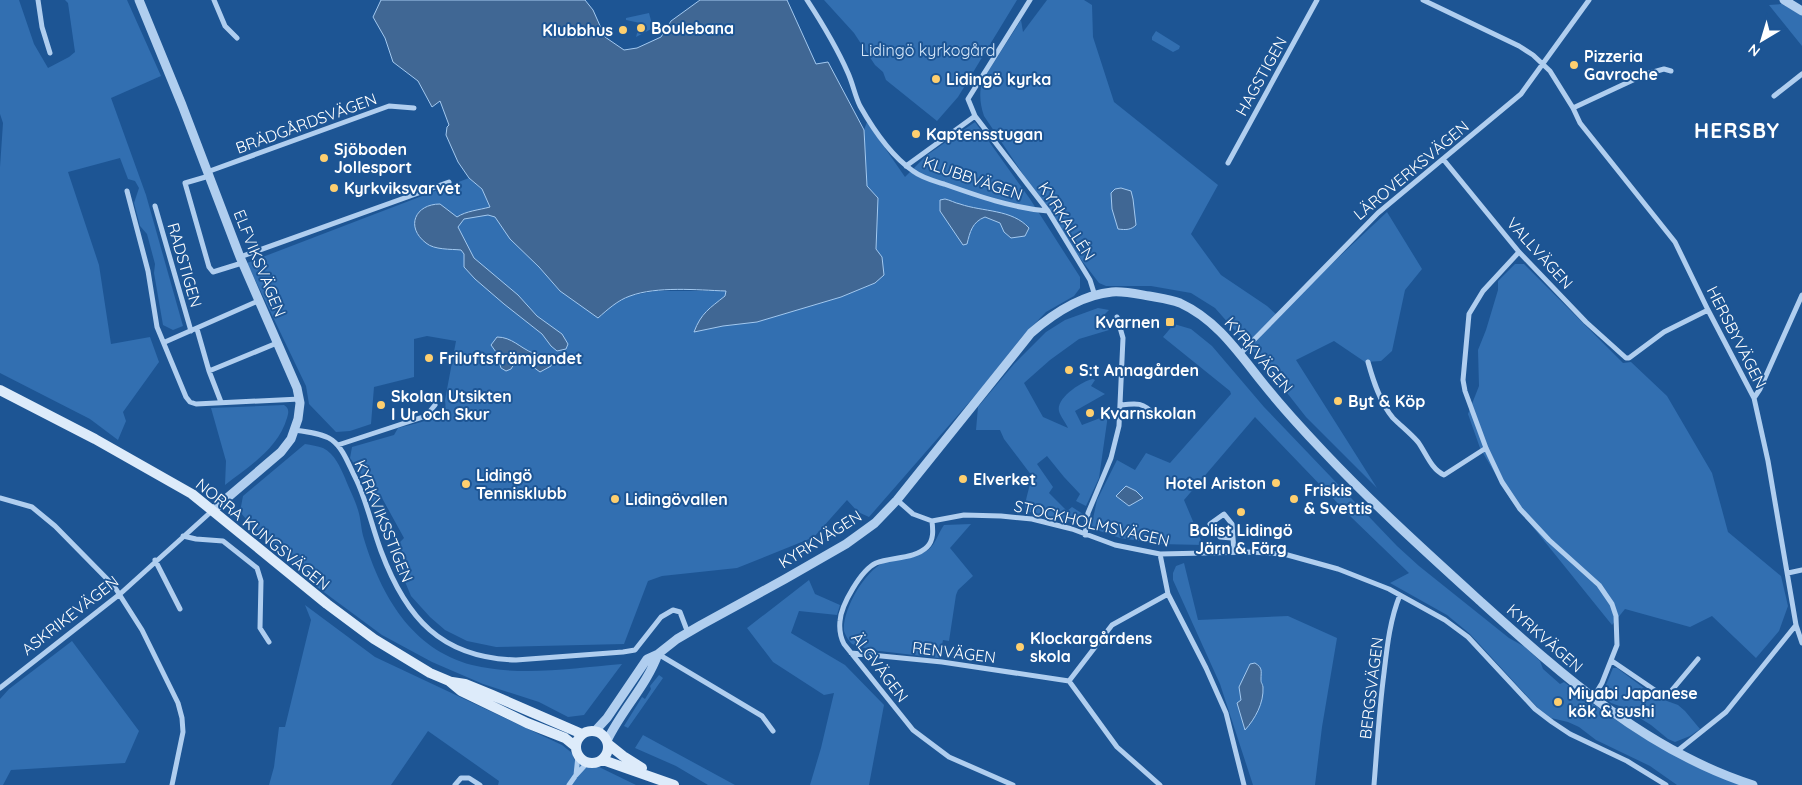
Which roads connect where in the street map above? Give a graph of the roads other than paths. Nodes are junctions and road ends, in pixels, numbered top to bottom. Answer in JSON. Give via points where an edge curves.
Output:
{"nodes":[{"id":1,"x":38,"y":0,"type":"edge"},
{"id":2,"x":139,"y":0,"type":"edge"},
{"id":3,"x":214,"y":0,"type":"edge"},
{"id":4,"x":807,"y":0,"type":"edge"},
{"id":5,"x":1030,"y":0,"type":"edge"},
{"id":6,"x":1317,"y":0,"type":"edge"},
{"id":7,"x":1423,"y":0,"type":"edge"},
{"id":8,"x":1589,"y":0,"type":"edge"},
{"id":9,"x":1784,"y":0,"type":"edge"},
{"id":10,"x":1432,"y":2,"type":"edge"},
{"id":11,"x":1802,"y":11,"type":"edge"},
{"id":12,"x":237,"y":38,"type":"dead end"},
{"id":13,"x":50,"y":53,"type":"dead end"},
{"id":14,"x":1544,"y":65,"type":"junction"},
{"id":15,"x":1671,"y":71,"type":"dead end"},
{"id":16,"x":1802,"y":74,"type":"edge"},
{"id":17,"x":1774,"y":96,"type":"dead end"},
{"id":18,"x":414,"y":108,"type":"dead end"},
{"id":19,"x":1573,"y":108,"type":"junction"},
{"id":20,"x":975,"y":116,"type":"junction"},
{"id":21,"x":1443,"y":159,"type":"junction"},
{"id":22,"x":1228,"y":163,"type":"dead end"},
{"id":23,"x":906,"y":166,"type":"junction"},
{"id":24,"x":208,"y":174,"type":"junction"},
{"id":25,"x":449,"y":182,"type":"dead end"},
{"id":26,"x":127,"y":191,"type":"dead end"},
{"id":27,"x":155,"y":206,"type":"dead end"},
{"id":28,"x":1048,"y":211,"type":"junction"},
{"id":29,"x":1520,"y":252,"type":"junction"},
{"id":30,"x":241,"y":260,"type":"junction"},
{"id":31,"x":1802,"y":295,"type":"edge"},
{"id":32,"x":1095,"y":296,"type":"junction"},
{"id":33,"x":258,"y":301,"type":"junction"},
{"id":34,"x":1708,"y":310,"type":"junction"},
{"id":35,"x":1117,"y":317,"type":"dead end"},
{"id":36,"x":194,"y":330,"type":"junction"},
{"id":37,"x":165,"y":342,"type":"junction"},
{"id":38,"x":277,"y":343,"type":"junction"},
{"id":39,"x":1241,"y":353,"type":"junction"},
{"id":40,"x":1368,"y":362,"type":"dead end"},
{"id":41,"x":209,"y":371,"type":"junction"},
{"id":42,"x":0,"y":390,"type":"edge"},
{"id":43,"x":1754,"y":398,"type":"junction"},
{"id":44,"x":300,"y":399,"type":"junction"},
{"id":45,"x":221,"y":402,"type":"junction"},
{"id":46,"x":435,"y":405,"type":"dead end"},
{"id":47,"x":1121,"y":405,"type":"junction"},
{"id":48,"x":1164,"y":417,"type":"dead end"},
{"id":49,"x":295,"y":430,"type":"junction"},
{"id":50,"x":338,"y":445,"type":"junction"},
{"id":51,"x":1486,"y":448,"type":"junction"},
{"id":52,"x":0,"y":498,"type":"edge"},
{"id":53,"x":897,"y":500,"type":"junction"},
{"id":54,"x":213,"y":510,"type":"junction"},
{"id":55,"x":932,"y":521,"type":"junction"},
{"id":56,"x":1085,"y":535,"type":"junction"},
{"id":57,"x":183,"y":536,"type":"junction"},
{"id":58,"x":1232,"y":538,"type":"junction"},
{"id":59,"x":1234,"y":552,"type":"junction"},
{"id":60,"x":1160,"y":554,"type":"junction"},
{"id":61,"x":155,"y":560,"type":"junction"},
{"id":62,"x":1802,"y":570,"type":"edge"},
{"id":63,"x":1788,"y":573,"type":"junction"},
{"id":64,"x":120,"y":594,"type":"junction"},
{"id":65,"x":1168,"y":594,"type":"junction"},
{"id":66,"x":1400,"y":594,"type":"junction"},
{"id":67,"x":180,"y":609,"type":"dead end"},
{"id":68,"x":1796,"y":624,"type":"junction"},
{"id":69,"x":688,"y":633,"type":"junction"},
{"id":70,"x":269,"y":642,"type":"dead end"},
{"id":71,"x":1802,"y":643,"type":"edge"},
{"id":72,"x":851,"y":653,"type":"junction"},
{"id":73,"x":658,"y":654,"type":"junction"},
{"id":74,"x":1698,"y":659,"type":"dead end"},
{"id":75,"x":1612,"y":661,"type":"junction"},
{"id":76,"x":1069,"y":680,"type":"junction"},
{"id":77,"x":449,"y":682,"type":"junction"},
{"id":78,"x":0,"y":688,"type":"edge"},
{"id":79,"x":1592,"y":698,"type":"junction"},
{"id":80,"x":595,"y":731,"type":"junction"},
{"id":81,"x":773,"y":731,"type":"dead end"},
{"id":82,"x":582,"y":734,"type":"junction"},
{"id":83,"x":608,"y":743,"type":"junction"},
{"id":84,"x":577,"y":752,"type":"junction"},
{"id":85,"x":1676,"y":752,"type":"junction"},
{"id":86,"x":603,"y":760,"type":"junction"},
{"id":87,"x":587,"y":763,"type":"junction"},
{"id":88,"x":576,"y":775,"type":"junction"},
{"id":89,"x":662,"y":780,"type":"junction"},
{"id":90,"x":172,"y":785,"type":"edge"},
{"id":91,"x":455,"y":785,"type":"edge"},
{"id":92,"x":480,"y":785,"type":"edge"},
{"id":93,"x":569,"y":785,"type":"edge"},
{"id":94,"x":674,"y":785,"type":"edge"},
{"id":95,"x":1013,"y":785,"type":"edge"},
{"id":96,"x":1160,"y":785,"type":"edge"},
{"id":97,"x":1244,"y":785,"type":"edge"},
{"id":98,"x":1374,"y":785,"type":"edge"},
{"id":99,"x":1666,"y":785,"type":"edge"},
{"id":100,"x":1753,"y":785,"type":"edge"}],
"edges":[{"from":1,"to":13,"type":"street"},
{"from":2,"to":24,"type":"street","name":"ELFVIKSVÄGEN"},
{"from":3,"to":12,"type":"street","via":[[225,26]]},
{"from":4,"to":23,"type":"street","name":"KLUBBVÄGEN","via":[[848,74],[859,104],[888,147]]},
{"from":5,"to":20,"type":"street","name":"KYRKALLÉN","via":[[968,100]]},
{"from":6,"to":22,"type":"street","name":"HAGSTIGEN"},
{"from":7,"to":10,"type":"street","name":"HERSBYVÄGEN"},
{"from":8,"to":14,"type":"street","name":"LÄROVERKSVÄGEN"},
{"from":9,"to":11,"type":"street"},
{"from":10,"to":14,"type":"street","name":"HERSBYVÄGEN","via":[[1519,46]]},
{"from":14,"to":19,"type":"street","name":"HERSBYVÄGEN"},
{"from":14,"to":21,"type":"street","name":"LÄROVERKSVÄGEN","via":[[1521,94]]},
{"from":15,"to":19,"type":"street","via":[[1664,68],[1646,74]]},
{"from":16,"to":17,"type":"street"},
{"from":18,"to":24,"type":"street","name":"BRÄDGÅRDSVÄGEN","via":[[389,106]]},
{"from":19,"to":34,"type":"street","name":"HERSBYVÄGEN","via":[[1580,123],[1675,242]]},
{"from":20,"to":23,"type":"street"},
{"from":20,"to":28,"type":"street","name":"KYRKALLÉN"},
{"from":21,"to":29,"type":"street","name":"VALLVÄGEN"},
{"from":21,"to":39,"type":"street","name":"LÄROVERKSVÄGEN","via":[[1378,213]]},
{"from":23,"to":28,"type":"street","name":"KLUBBVÄGEN","via":[[924,177],[957,189],[1024,209]]},
{"from":24,"to":30,"type":"street","name":"ELFVIKSVÄGEN"},
{"from":24,"to":30,"type":"street","name":"BRÄDGÅRDSVÄGEN","via":[[185,183],[209,267],[213,272]]},
{"from":25,"to":30,"type":"street"},
{"from":26,"to":37,"type":"street","via":[[148,271],[158,327]]},
{"from":27,"to":36,"type":"street","name":"RADSTIGEN"},
{"from":28,"to":32,"type":"street","name":"KYRKALLÉN","via":[[1090,280]]},
{"from":29,"to":34,"type":"street","name":"VALLVÄGEN","via":[[1586,322],[1626,358],[1664,332]]},
{"from":29,"to":51,"type":"street","via":[[1483,291],[1469,314],[1463,380]]},
{"from":30,"to":33,"type":"street","name":"ELFVIKSVÄGEN"},
{"from":31,"to":43,"type":"street"},
{"from":32,"to":39,"type":"street","name":"KYRKVÄGEN","via":[[1113,292],[1168,298],[1204,317]]},
{"from":32,"to":53,"type":"street","name":"KYRKVÄGEN","via":[[1063,309],[1031,333]]},
{"from":33,"to":36,"type":"street"},
{"from":33,"to":38,"type":"street","name":"ELFVIKSVÄGEN"},
{"from":34,"to":43,"type":"street","name":"HERSBYVÄGEN"},
{"from":35,"to":47,"type":"street","via":[[1123,338]]},
{"from":36,"to":37,"type":"street"},
{"from":36,"to":41,"type":"street","name":"RADSTIGEN"},
{"from":37,"to":45,"type":"street","via":[[190,402]]},
{"from":38,"to":41,"type":"street"},
{"from":38,"to":44,"type":"street","name":"ELFVIKSVÄGEN"},
{"from":39,"to":79,"type":"street","name":"KYRKVÄGEN","via":[[1312,439],[1393,521]]},
{"from":40,"to":51,"type":"street","via":[[1385,406],[1418,443],[1438,472],[1444,474]]},
{"from":41,"to":45,"type":"street","name":"RADSTIGEN"},
{"from":42,"to":54,"type":"main road","name":"NORRA KUNGSVÄGEN","via":[[139,463]]},
{"from":43,"to":63,"type":"street","name":"HERSBYVÄGEN"},
{"from":44,"to":45,"type":"street"},
{"from":44,"to":49,"type":"street","name":"ELFVIKSVÄGEN"},
{"from":46,"to":50,"type":"street","name":"KYRKVIKSSTIGEN","via":[[426,416]]},
{"from":47,"to":48,"type":"street","via":[[1138,403],[1154,416]]},
{"from":47,"to":56,"type":"street","via":[[1116,446],[1088,513]]},
{"from":49,"to":50,"type":"street","name":"KYRKVIKSSTIGEN","via":[[329,438]]},
{"from":49,"to":54,"type":"street","name":"ELFVIKSVÄGEN","via":[[281,452]]},
{"from":50,"to":69,"type":"street","name":"KYRKVIKSSTIGEN","via":[[361,490],[380,549],[403,598],[416,617],[450,644],[470,654],[499,660],[623,652],[635,650],[661,617],[673,610],[680,612]]},
{"from":51,"to":75,"type":"street","via":[[1502,482],[1520,508],[1606,594],[1616,616],[1617,646]]},
{"from":52,"to":64,"type":"street","via":[[32,507],[87,557]]},
{"from":53,"to":55,"type":"street","via":[[913,514]]},
{"from":53,"to":69,"type":"street","name":"KYRKVÄGEN","via":[[875,523],[846,544]]},
{"from":54,"to":57,"type":"street","name":"ASKRIKEVÄGEN"},
{"from":54,"to":77,"type":"main road","name":"NORRA KUNGSVÄGEN","via":[[350,623]]},
{"from":55,"to":56,"type":"street","name":"STOCKHOLMSVÄGEN","via":[[964,515],[1001,516],[1032,519]]},
{"from":55,"to":72,"type":"street","name":"ÄLGVÄGEN","via":[[933,532],[927,547],[874,564],[861,575],[840,619],[840,635]]},
{"from":56,"to":60,"type":"street","name":"STOCKHOLMSVÄGEN","via":[[1114,545]]},
{"from":57,"to":61,"type":"street","name":"ASKRIKEVÄGEN"},
{"from":57,"to":70,"type":"street","via":[[223,541],[258,568],[261,581],[260,628]]},
{"from":58,"to":58,"type":"street","via":[[1232,524],[1224,514],[1210,524],[1220,537]]},
{"from":58,"to":59,"type":"street"},
{"from":59,"to":60,"type":"street","name":"STOCKHOLMSVÄGEN"},
{"from":59,"to":66,"type":"street","name":"STOCKHOLMSVÄGEN","via":[[1284,554],[1309,560]]},
{"from":60,"to":65,"type":"street"},
{"from":61,"to":64,"type":"street","name":"ASKRIKEVÄGEN"},
{"from":61,"to":67,"type":"street"},
{"from":62,"to":63,"type":"street"},
{"from":63,"to":68,"type":"street","name":"HERSBYVÄGEN"},
{"from":64,"to":78,"type":"street","name":"ASKRIKEVÄGEN"},
{"from":64,"to":90,"type":"street","via":[[142,630],[178,703],[183,732]]},
{"from":65,"to":76,"type":"street","via":[[1112,624]]},
{"from":65,"to":97,"type":"street","via":[[1226,712]]},
{"from":66,"to":98,"type":"street","name":"BERGSVÄGEN","via":[[1394,608],[1386,654]]},
{"from":66,"to":99,"type":"street","name":"STOCKHOLMSVÄGEN","via":[[1468,637],[1535,709],[1552,722]]},
{"from":68,"to":71,"type":"street","name":"HERSBYVÄGEN"},
{"from":68,"to":85,"type":"street","via":[[1726,712]]},
{"from":69,"to":73,"type":"street","name":"KYRKVÄGEN"},
{"from":72,"to":76,"type":"street","name":"RENVÄGEN"},
{"from":72,"to":95,"type":"street","name":"ÄLGVÄGEN","via":[[913,730],[949,757]]},
{"from":73,"to":80,"type":"street","name":"KYRKVÄGEN","via":[[647,659]]},
{"from":73,"to":81,"type":"street","via":[[762,716]]},
{"from":73,"to":83,"type":"street","name":"KYRKVÄGEN","via":[[615,724]]},
{"from":74,"to":75,"type":"street","via":[[1667,696]]},
{"from":75,"to":79,"type":"street"},
{"from":76,"to":96,"type":"street","via":[[1117,747]]},
{"from":77,"to":82,"type":"main road","name":"NORRA KUNGSVÄGEN","via":[[465,684]]},
{"from":77,"to":84,"type":"main road","name":"NORRA KUNGSVÄGEN","via":[[527,723],[565,738]]},
{"from":79,"to":85,"type":"street","name":"KYRKVÄGEN"},
{"from":80,"to":82,"type":"main road"},
{"from":80,"to":83,"type":"main road"},
{"from":82,"to":84,"type":"main road","via":[[578,738]]},
{"from":83,"to":86,"type":"main road"},
{"from":83,"to":89,"type":"main road","via":[[622,756]]},
{"from":84,"to":87,"type":"main road"},
{"from":84,"to":88,"type":"street"},
{"from":85,"to":100,"type":"street","name":"KYRKVÄGEN"},
{"from":86,"to":87,"type":"main road"},
{"from":86,"to":89,"type":"main road"},
{"from":87,"to":88,"type":"street"},
{"from":88,"to":93,"type":"street"},
{"from":89,"to":94,"type":"main road"},
{"from":91,"to":92,"type":"street","via":[[461,778],[469,778]]}]}
